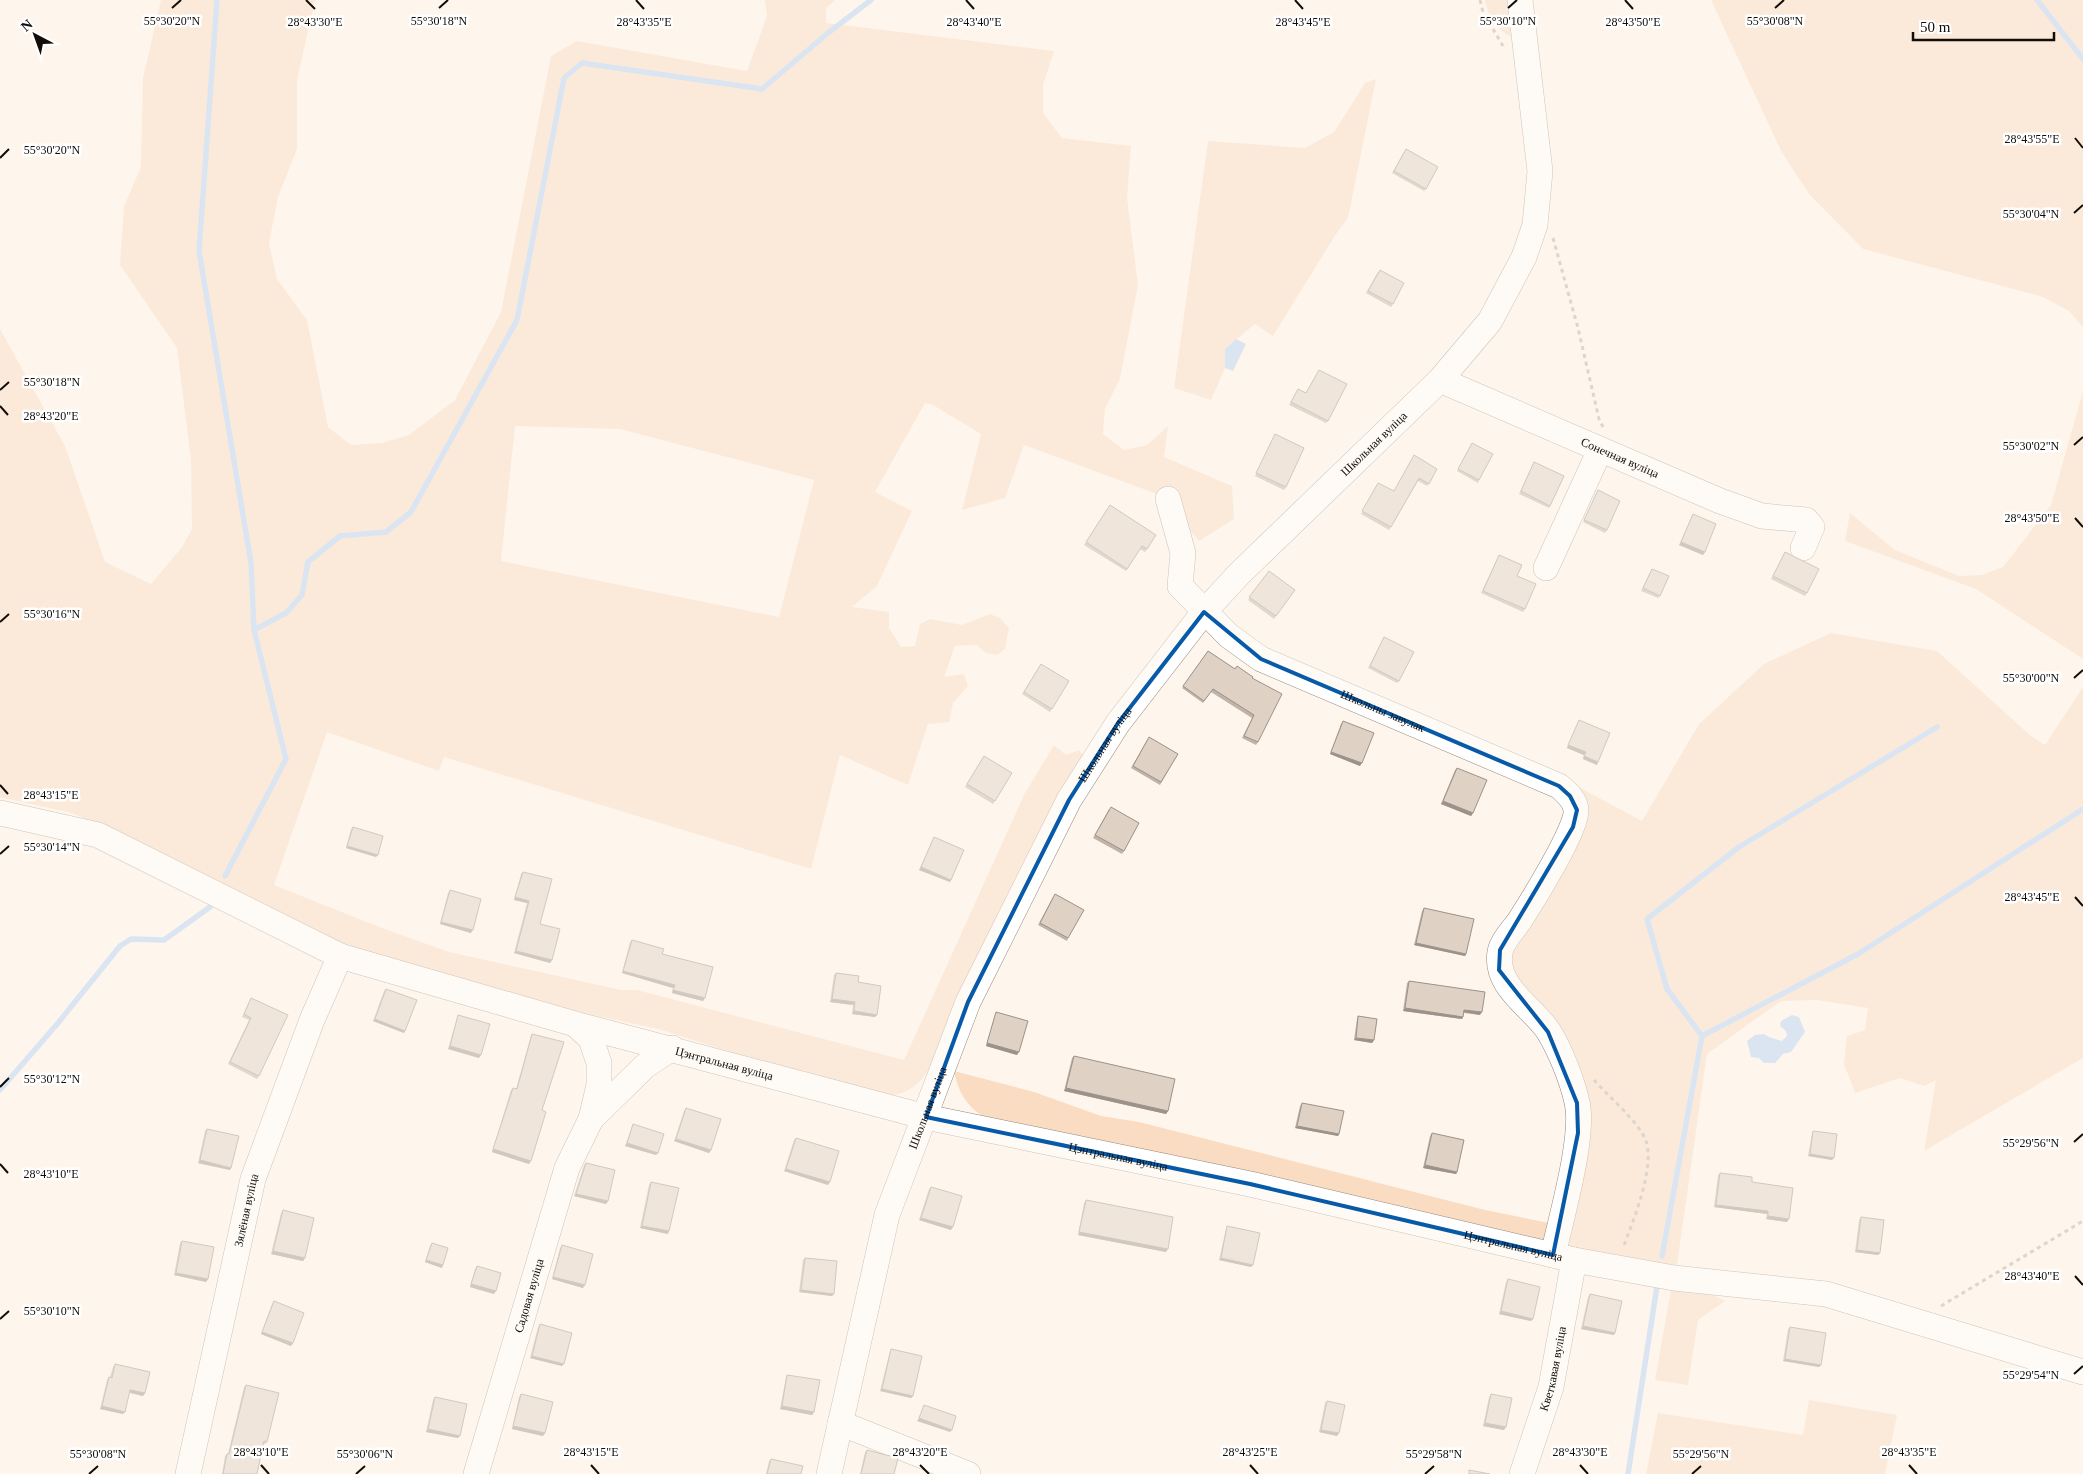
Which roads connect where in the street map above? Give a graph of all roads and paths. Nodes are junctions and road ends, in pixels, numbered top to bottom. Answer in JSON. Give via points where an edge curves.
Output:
{"nodes":[{"id":1,"x":1520,"y":0,"type":"edge"},
{"id":2,"x":1535,"y":225,"type":"junction"},
{"id":3,"x":1440,"y":380,"type":"junction"},
{"id":4,"x":1600,"y":450,"type":"junction"},
{"id":5,"x":1168,"y":499,"type":"dead end"},
{"id":6,"x":1803,"y":548,"type":"dead end"},
{"id":7,"x":1546,"y":568,"type":"dead end"},
{"id":8,"x":1204,"y":612,"type":"junction"},
{"id":9,"x":1570,"y":796,"type":"joint"},
{"id":10,"x":0,"y":813,"type":"edge"},
{"id":11,"x":340,"y":956,"type":"junction"},
{"id":12,"x":575,"y":1024,"type":"junction"},
{"id":13,"x":672,"y":1048,"type":"junction"},
{"id":14,"x":1588,"y":1074,"type":"dead end"},
{"id":15,"x":926,"y":1117,"type":"junction"},
{"id":16,"x":592,"y":1120,"type":"junction"},
{"id":17,"x":2083,"y":1221,"type":"edge"},
{"id":18,"x":1563,"y":1258,"type":"junction"},
{"id":19,"x":1616,"y":1268,"type":"junction"},
{"id":20,"x":1936,"y":1307,"type":"dead end"},
{"id":21,"x":2083,"y":1372,"type":"edge"},
{"id":22,"x":840,"y":1423,"type":"junction"},
{"id":23,"x":188,"y":1474,"type":"edge"},
{"id":24,"x":476,"y":1474,"type":"edge"},
{"id":25,"x":829,"y":1474,"type":"edge"},
{"id":26,"x":968,"y":1474,"type":"edge"},
{"id":27,"x":1522,"y":1474,"type":"edge"}],
"edges":[{"from":1,"to":2,"type":"street","name":"Школьная вуліца","via":[[1540,171]]},
{"from":2,"to":3,"type":"street","name":"Школьная вуліца","via":[[1524,257],[1490,321]]},
{"from":2,"to":4,"type":"path","via":[[1551,229],[1599,419],[1607,436]]},
{"from":3,"to":4,"type":"street","name":"Сонечная вуліца"},
{"from":3,"to":8,"type":"street","name":"Школьная вуліца","via":[[1239,574]]},
{"from":4,"to":6,"type":"street","name":"Сонечная вуліца","via":[[1762,516],[1806,520],[1812,527]]},
{"from":4,"to":7,"type":"street"},
{"from":5,"to":8,"type":"street","name":"Школьны завулак","via":[[1183,552],[1180,586]]},
{"from":8,"to":9,"type":"street","name":"Школьны завулак","via":[[1229,636],[1261,659],[1558,786]]},
{"from":8,"to":15,"type":"street","name":"Школьная вуліца","via":[[1118,723],[1069,800],[968,1002]]},
{"from":9,"to":18,"type":"street","name":"Кветкавая вуліца","via":[[1577,810],[1573,826],[1500,950],[1499,970],[1548,1032],[1559,1052],[1577,1103],[1578,1133]]},
{"from":10,"to":11,"type":"street","name":"Цэнтральная вуліца","via":[[98,835]]},
{"from":11,"to":12,"type":"street","name":"Цэнтральная вуліца"},
{"from":11,"to":23,"type":"street","name":"Зялёная вуліца","via":[[312,1020],[253,1179]]},
{"from":12,"to":13,"type":"street","name":"Цэнтральная вуліца"},
{"from":12,"to":16,"type":"street","name":"Садовая вуліца","via":[[591,1039],[599,1063],[599,1085]]},
{"from":13,"to":15,"type":"street","name":"Цэнтральная вуліца"},
{"from":13,"to":16,"type":"street","name":"Садовая вуліца","via":[[645,1066]]},
{"from":14,"to":19,"type":"path","via":[[1646,1141],[1647,1165],[1642,1195]]},
{"from":15,"to":18,"type":"street","name":"Цэнтральная вуліца","via":[[1250,1184]]},
{"from":15,"to":22,"type":"street","name":"Школьная вуліца","via":[[888,1215]]},
{"from":16,"to":24,"type":"street","name":"Садовая вуліца","via":[[567,1168]]},
{"from":17,"to":20,"type":"path"},
{"from":18,"to":19,"type":"street","name":"Цэнтральная вуліца"},
{"from":18,"to":27,"type":"street","name":"Кветкавая вуліца","via":[[1551,1387]]},
{"from":19,"to":21,"type":"street","name":"Цэнтральная вуліца","via":[[1674,1278],[1826,1294]]},
{"from":22,"to":25,"type":"street","name":"Школьная вуліца"},
{"from":22,"to":26,"type":"street"}]}
